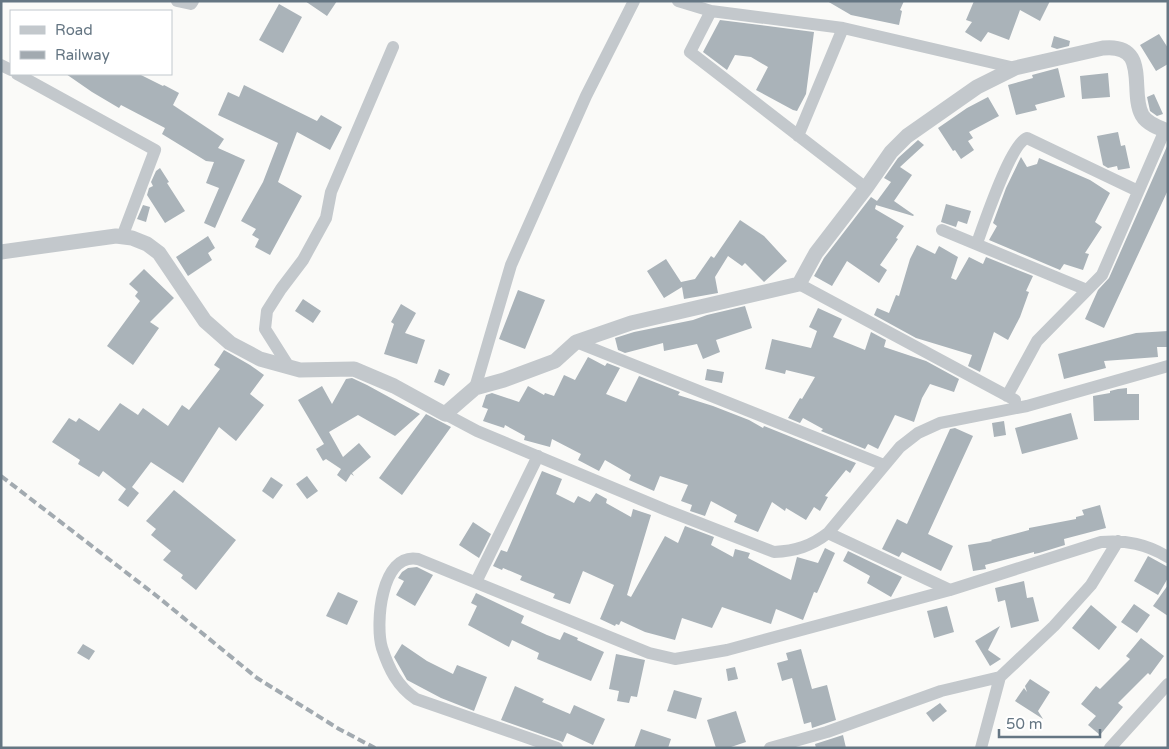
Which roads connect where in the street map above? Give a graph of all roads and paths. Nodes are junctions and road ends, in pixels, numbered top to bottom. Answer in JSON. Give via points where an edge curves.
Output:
{"nodes":[{"id":1,"x":178,"y":1,"type":"edge"},
{"id":2,"x":194,"y":1,"type":"edge"},
{"id":3,"x":634,"y":1,"type":"edge"},
{"id":4,"x":678,"y":1,"type":"edge"},
{"id":5,"x":711,"y":10,"type":"junction"},
{"id":6,"x":843,"y":28,"type":"junction"},
{"id":7,"x":393,"y":48,"type":"dead end"},
{"id":8,"x":1014,"y":68,"type":"junction"},
{"id":9,"x":19,"y":75,"type":"edge"},
{"id":10,"x":1166,"y":131,"type":"edge"},
{"id":11,"x":798,"y":136,"type":"junction"},
{"id":12,"x":866,"y":188,"type":"junction"},
{"id":13,"x":1138,"y":191,"type":"junction"},
{"id":14,"x":942,"y":230,"type":"dead end"},
{"id":15,"x":122,"y":237,"type":"junction"},
{"id":16,"x":977,"y":243,"type":"junction"},
{"id":17,"x":1,"y":252,"type":"edge"},
{"id":18,"x":799,"y":284,"type":"junction"},
{"id":19,"x":1087,"y":290,"type":"junction"},
{"id":20,"x":576,"y":342,"type":"junction"},
{"id":21,"x":1168,"y":366,"type":"edge"},
{"id":22,"x":289,"y":367,"type":"junction"},
{"id":23,"x":475,"y":388,"type":"junction"},
{"id":24,"x":1007,"y":396,"type":"junction"},
{"id":25,"x":1027,"y":406,"type":"junction"},
{"id":26,"x":445,"y":414,"type":"junction"},
{"id":27,"x":538,"y":456,"type":"junction"},
{"id":28,"x":884,"y":465,"type":"junction"},
{"id":29,"x":828,"y":533,"type":"junction"},
{"id":30,"x":1118,"y":541,"type":"junction"},
{"id":31,"x":1168,"y":557,"type":"edge"},
{"id":32,"x":476,"y":582,"type":"junction"},
{"id":33,"x":950,"y":590,"type":"junction"},
{"id":34,"x":1000,"y":677,"type":"junction"},
{"id":35,"x":1168,"y":684,"type":"edge"},
{"id":36,"x":557,"y":748,"type":"edge"},
{"id":37,"x":770,"y":748,"type":"edge"},
{"id":38,"x":981,"y":748,"type":"edge"},
{"id":39,"x":1110,"y":748,"type":"edge"}],
"edges":[{"from":1,"to":2,"type":"street","via":[[191,4]]},
{"from":3,"to":23,"type":"street","via":[[586,96],[510,265]]},
{"from":4,"to":5,"type":"street"},
{"from":5,"to":6,"type":"street"},
{"from":5,"to":11,"type":"street","via":[[690,52]]},
{"from":6,"to":8,"type":"street"},
{"from":6,"to":11,"type":"street"},
{"from":7,"to":22,"type":"street","via":[[331,192],[326,218],[267,311],[265,329]]},
{"from":8,"to":10,"type":"street","via":[[1117,48],[1136,66],[1142,115]]},
{"from":8,"to":12,"type":"street","via":[[977,87],[907,136],[891,152]]},
{"from":9,"to":15,"type":"street","via":[[155,150]]},
{"from":10,"to":13,"type":"street"},
{"from":11,"to":12,"type":"street"},
{"from":12,"to":18,"type":"street","via":[[816,253]]},
{"from":13,"to":16,"type":"street","via":[[1027,138],[1022,139]]},
{"from":13,"to":19,"type":"street","via":[[1102,275]]},
{"from":14,"to":16,"type":"street"},
{"from":15,"to":17,"type":"street"},
{"from":15,"to":22,"type":"street","via":[[132,238],[159,252],[205,322],[230,343],[260,360]]},
{"from":16,"to":19,"type":"street"},
{"from":18,"to":20,"type":"street","via":[[631,323]]},
{"from":18,"to":24,"type":"street"},
{"from":19,"to":24,"type":"street","via":[[1037,341]]},
{"from":20,"to":23,"type":"street","via":[[555,361]]},
{"from":20,"to":28,"type":"street"},
{"from":21,"to":25,"type":"street"},
{"from":22,"to":26,"type":"street","via":[[300,370],[354,369]]},
{"from":23,"to":26,"type":"street"},
{"from":24,"to":25,"type":"street"},
{"from":25,"to":28,"type":"street","via":[[940,423],[918,433]]},
{"from":26,"to":27,"type":"street"},
{"from":27,"to":29,"type":"street","via":[[774,552],[803,548]]},
{"from":27,"to":32,"type":"street"},
{"from":28,"to":29,"type":"street"},
{"from":29,"to":33,"type":"street"},
{"from":30,"to":31,"type":"street","via":[[1151,548]]},
{"from":30,"to":33,"type":"street","via":[[1101,542]]},
{"from":30,"to":34,"type":"street","via":[[1091,585],[1054,626]]},
{"from":32,"to":33,"type":"street","via":[[649,653],[675,659],[727,650]]},
{"from":32,"to":36,"type":"street","via":[[418,559],[404,559],[397,565],[385,589],[379,627],[392,675],[416,699]]},
{"from":34,"to":37,"type":"street","via":[[941,691],[827,732]]},
{"from":34,"to":38,"type":"street"},
{"from":35,"to":39,"type":"street"}]}
